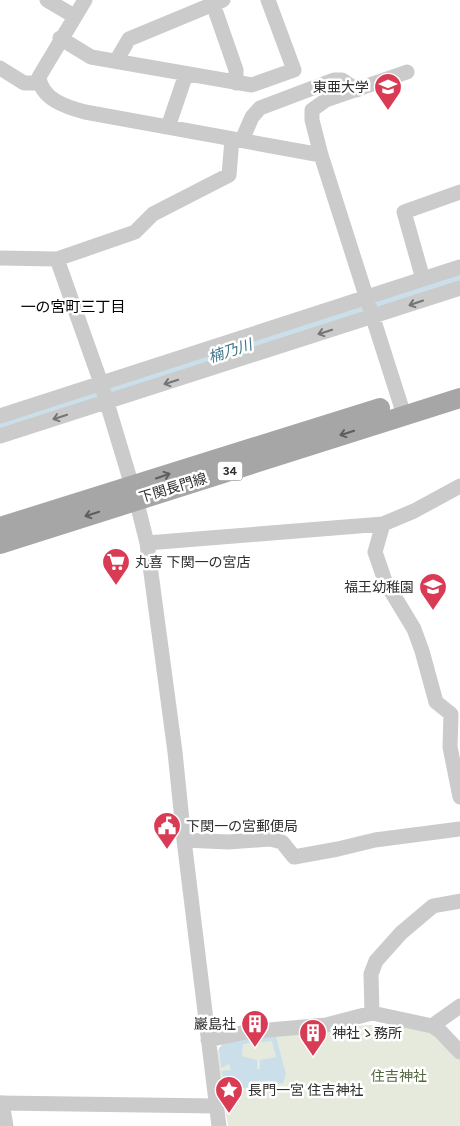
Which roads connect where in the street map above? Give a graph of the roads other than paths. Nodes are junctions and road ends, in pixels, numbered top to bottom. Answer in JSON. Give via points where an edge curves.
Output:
{"nodes":[{"id":1,"x":47,"y":0,"type":"edge"},
{"id":2,"x":84,"y":0,"type":"edge"},
{"id":3,"x":268,"y":0,"type":"edge"},
{"id":4,"x":218,"y":2,"type":"edge"},
{"id":5,"x":74,"y":16,"type":"junction"},
{"id":6,"x":60,"y":38,"type":"junction"},
{"id":7,"x":116,"y":61,"type":"junction"},
{"id":8,"x":0,"y":68,"type":"edge"},
{"id":9,"x":407,"y":72,"type":"dead end"},
{"id":10,"x":186,"y":74,"type":"junction"},
{"id":11,"x":236,"y":82,"type":"junction"},
{"id":12,"x":39,"y":83,"type":"junction"},
{"id":13,"x":357,"y":90,"type":"junction"},
{"id":14,"x":168,"y":127,"type":"junction"},
{"id":15,"x":237,"y":139,"type":"junction"},
{"id":16,"x":321,"y":155,"type":"junction"},
{"id":17,"x":460,"y":192,"type":"edge"},
{"id":18,"x":0,"y":258,"type":"edge"},
{"id":19,"x":57,"y":259,"type":"junction"},
{"id":20,"x":460,"y":267,"type":"edge"},
{"id":21,"x":423,"y":279,"type":"junction"},
{"id":22,"x":460,"y":288,"type":"edge"},
{"id":23,"x":368,"y":307,"type":"junction"},
{"id":24,"x":460,"y":384,"type":"edge"},
{"id":25,"x":104,"y":394,"type":"junction"},
{"id":26,"x":460,"y":398,"type":"edge"},
{"id":27,"x":402,"y":409,"type":"junction"},
{"id":28,"x":0,"y":416,"type":"edge"},
{"id":29,"x":0,"y":436,"type":"edge"},
{"id":30,"x":460,"y":486,"type":"edge"},
{"id":31,"x":134,"y":493,"type":"junction"},
{"id":32,"x":383,"y":524,"type":"junction"},
{"id":33,"x":0,"y":527,"type":"edge"},
{"id":34,"x":147,"y":543,"type":"junction"},
{"id":35,"x":0,"y":544,"type":"edge"},
{"id":36,"x":460,"y":797,"type":"edge"},
{"id":37,"x":460,"y":829,"type":"edge"},
{"id":38,"x":184,"y":840,"type":"junction"},
{"id":39,"x":460,"y":901,"type":"edge"},
{"id":40,"x":460,"y":1006,"type":"edge"},
{"id":41,"x":372,"y":1013,"type":"junction"},
{"id":42,"x":432,"y":1026,"type":"junction"},
{"id":43,"x":208,"y":1040,"type":"junction"},
{"id":44,"x":460,"y":1052,"type":"edge"},
{"id":45,"x":1,"y":1103,"type":"edge"},
{"id":46,"x":215,"y":1106,"type":"junction"},
{"id":47,"x":6,"y":1126,"type":"edge"},
{"id":48,"x":219,"y":1126,"type":"edge"}],
"edges":[{"from":1,"to":5,"type":"street"},
{"from":2,"to":5,"type":"street"},
{"from":3,"to":11,"type":"street","via":[[294,70],[252,85]]},
{"from":4,"to":7,"type":"street","via":[[129,39]]},
{"from":4,"to":11,"type":"street","via":[[236,70]]},
{"from":5,"to":6,"type":"street"},
{"from":6,"to":7,"type":"street","via":[[91,57]]},
{"from":6,"to":12,"type":"street","via":[[41,70]]},
{"from":7,"to":10,"type":"street"},
{"from":8,"to":12,"type":"street","via":[[24,82]]},
{"from":9,"to":13,"type":"street"},
{"from":10,"to":11,"type":"street"},
{"from":10,"to":14,"type":"street"},
{"from":12,"to":14,"type":"street","via":[[45,94],[77,110]]},
{"from":13,"to":15,"type":"street","via":[[342,80],[334,80],[260,108]]},
{"from":13,"to":16,"type":"street","via":[[326,100],[312,110]]},
{"from":14,"to":15,"type":"street"},
{"from":15,"to":16,"type":"street"},
{"from":15,"to":19,"type":"street","via":[[229,175],[153,214],[135,232]]},
{"from":16,"to":23,"type":"street"},
{"from":17,"to":21,"type":"street","via":[[404,212]]},
{"from":18,"to":19,"type":"street"},
{"from":19,"to":25,"type":"street"},
{"from":20,"to":21,"type":"street"},
{"from":21,"to":23,"type":"street"},
{"from":22,"to":23,"type":"street","one_way":true},
{"from":23,"to":25,"type":"street"},
{"from":23,"to":25,"type":"street","one_way":true},
{"from":23,"to":27,"type":"street"},
{"from":24,"to":27,"type":"main road","name":"下関長門線","number":"34"},
{"from":25,"to":28,"type":"street"},
{"from":25,"to":29,"type":"street","one_way":true,"via":[[96,405]]},
{"from":25,"to":31,"type":"street"},
{"from":26,"to":27,"type":"main road","name":"下関長門線","number":"34"},
{"from":27,"to":31,"type":"main road","name":"下関長門線","number":"34"},
{"from":30,"to":32,"type":"street"},
{"from":31,"to":33,"type":"main road","name":"下関長門線","number":"34"},
{"from":31,"to":34,"type":"street"},
{"from":31,"to":35,"type":"main road","name":"下関長門線","number":"34","one_way":true},
{"from":32,"to":34,"type":"street"},
{"from":32,"to":36,"type":"street","via":[[375,552],[385,581],[414,628],[436,702],[451,714],[450,747]]},
{"from":34,"to":38,"type":"street"},
{"from":37,"to":38,"type":"street","via":[[375,840],[294,857],[282,842],[270,839],[228,842]]},
{"from":38,"to":43,"type":"street"},
{"from":39,"to":41,"type":"street","via":[[433,906],[401,933],[376,962],[371,974]]},
{"from":40,"to":42,"type":"street"},
{"from":41,"to":42,"type":"street"},
{"from":41,"to":43,"type":"street","via":[[326,1025],[246,1032]]},
{"from":42,"to":44,"type":"street"},
{"from":43,"to":46,"type":"street"},
{"from":45,"to":46,"type":"street"},
{"from":45,"to":47,"type":"street"},
{"from":46,"to":48,"type":"street"}]}
